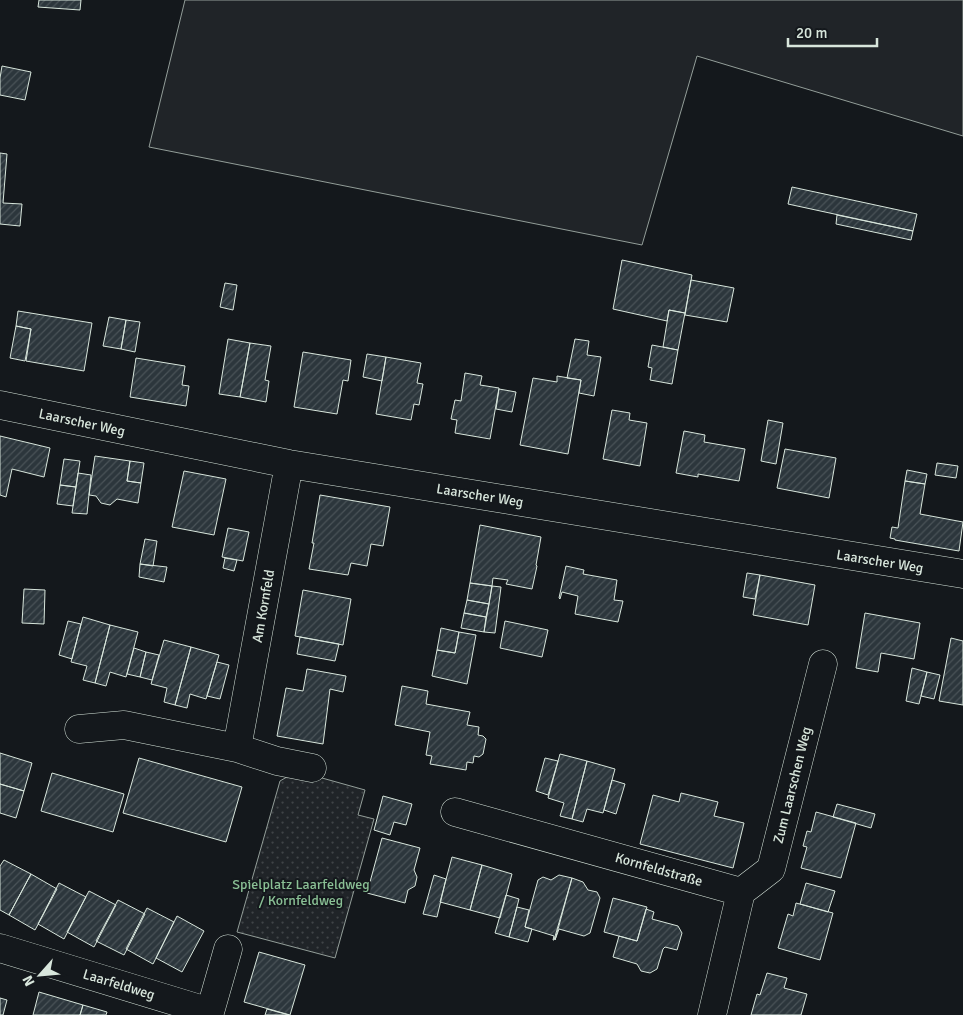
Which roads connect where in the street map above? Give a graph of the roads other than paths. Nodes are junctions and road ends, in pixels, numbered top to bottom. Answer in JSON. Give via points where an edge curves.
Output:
{"nodes":[{"id":1,"x":0,"y":405,"type":"edge"},
{"id":2,"x":289,"y":464,"type":"junction"},
{"id":3,"x":963,"y":574,"type":"edge"},
{"id":4,"x":823,"y":664,"type":"dead end"},
{"id":5,"x":79,"y":729,"type":"dead end"},
{"id":6,"x":237,"y":748,"type":"junction"},
{"id":7,"x":312,"y":768,"type":"dead end"},
{"id":8,"x":455,"y":812,"type":"dead end"},
{"id":9,"x":741,"y":892,"type":"junction"},
{"id":10,"x":0,"y":948,"type":"edge"},
{"id":11,"x":228,"y":949,"type":"dead end"},
{"id":12,"x":209,"y":1013,"type":"edge"},
{"id":13,"x":712,"y":1015,"type":"edge"}],
"edges":[{"from":1,"to":2,"type":"street","name":"Laarscher Weg"},
{"from":2,"to":3,"type":"street","name":"Laarscher Weg"},
{"from":2,"to":6,"type":"street","name":"Am Kornfeld"},
{"from":4,"to":9,"type":"street","name":"Zum Laarschen Weg","via":[[771,869]]},
{"from":5,"to":6,"type":"street","via":[[124,725]]},
{"from":6,"to":7,"type":"street"},
{"from":8,"to":9,"type":"street","name":"Kornfeldstraße"},
{"from":9,"to":13,"type":"street"},
{"from":10,"to":12,"type":"street","name":"Laarfeldweg"},
{"from":11,"to":12,"type":"street","name":"Laarfeldweg"}]}
